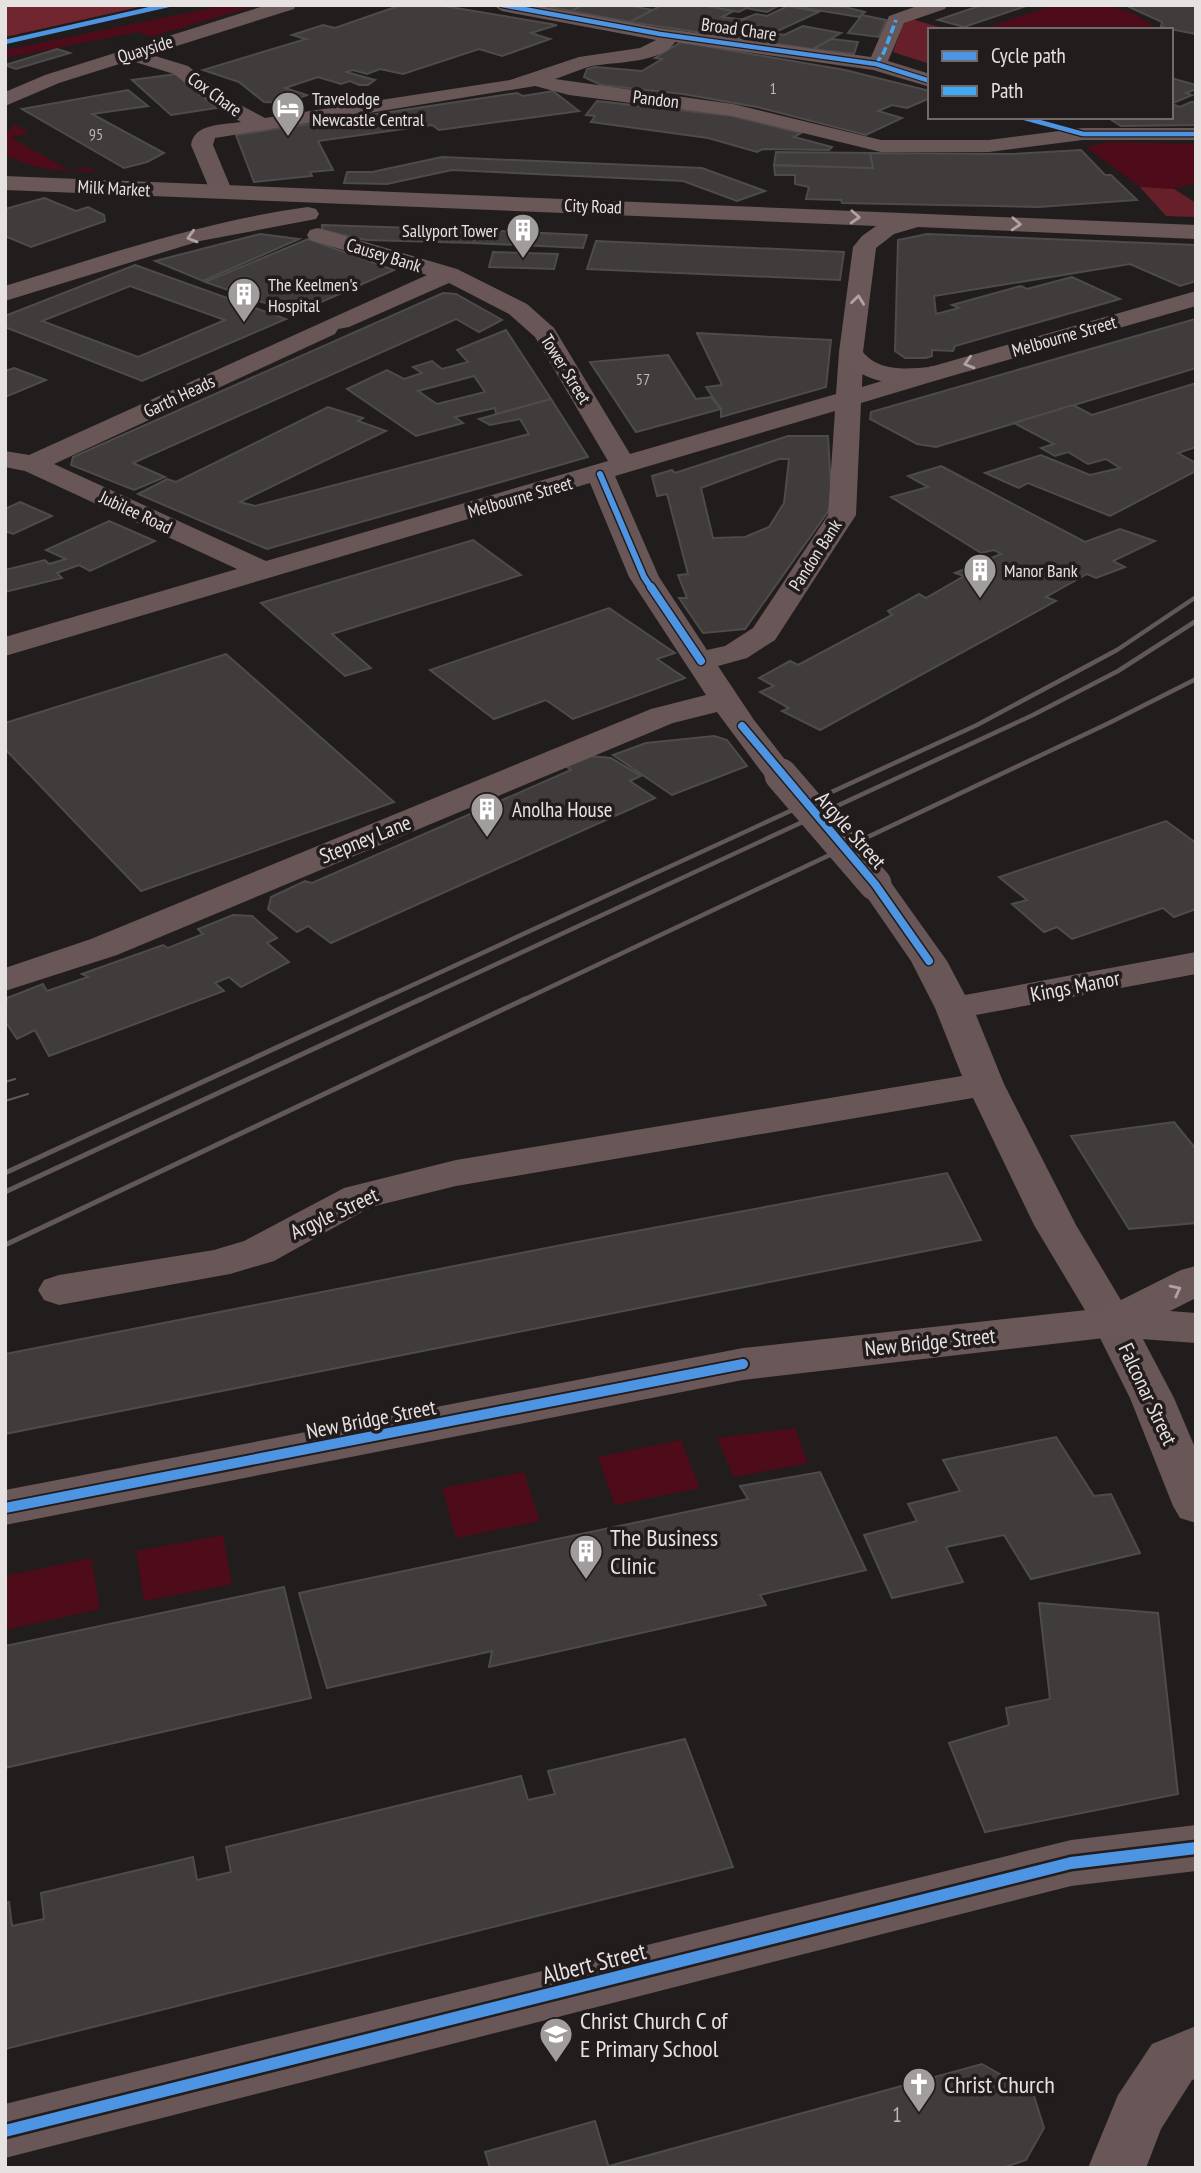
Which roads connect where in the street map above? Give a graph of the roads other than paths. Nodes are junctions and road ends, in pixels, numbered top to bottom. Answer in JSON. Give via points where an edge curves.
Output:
{"nodes":[{"id":1,"x":287,"y":5,"type":"edge"},
{"id":2,"x":502,"y":5,"type":"edge"},
{"id":3,"x":938,"y":5,"type":"edge"},
{"id":4,"x":660,"y":34,"type":"junction"},
{"id":5,"x":129,"y":54,"type":"junction"},
{"id":6,"x":876,"y":64,"type":"junction"},
{"id":7,"x":536,"y":80,"type":"junction"},
{"id":8,"x":928,"y":80,"type":"edge"},
{"id":9,"x":5,"y":100,"type":"edge"},
{"id":10,"x":1026,"y":119,"type":"edge"},
{"id":11,"x":259,"y":123,"type":"junction"},
{"id":12,"x":1083,"y":134,"type":"junction"},
{"id":13,"x":1196,"y":134,"type":"edge"},
{"id":14,"x":1053,"y":137,"type":"junction"},
{"id":15,"x":5,"y":171,"type":"edge"},
{"id":16,"x":5,"y":183,"type":"edge"},
{"id":17,"x":54,"y":185,"type":"junction"},
{"id":18,"x":105,"y":187,"type":"junction"},
{"id":19,"x":222,"y":193,"type":"junction"},
{"id":20,"x":183,"y":210,"type":"dead end"},
{"id":21,"x":150,"y":212,"type":"dead end"},
{"id":22,"x":762,"y":213,"type":"junction"},
{"id":23,"x":932,"y":220,"type":"junction"},
{"id":24,"x":1196,"y":232,"type":"edge"},
{"id":25,"x":121,"y":233,"type":"dead end"},
{"id":26,"x":839,"y":234,"type":"junction"},
{"id":27,"x":318,"y":235,"type":"dead end"},
{"id":28,"x":865,"y":247,"type":"junction"},
{"id":29,"x":449,"y":274,"type":"junction"},
{"id":30,"x":5,"y":275,"type":"edge"},
{"id":31,"x":5,"y":294,"type":"edge"},
{"id":32,"x":1189,"y":302,"type":"edge"},
{"id":33,"x":851,"y":352,"type":"junction"},
{"id":34,"x":932,"y":374,"type":"junction"},
{"id":35,"x":847,"y":401,"type":"junction"},
{"id":36,"x":19,"y":461,"type":"edge"},
{"id":37,"x":612,"y":470,"type":"junction"},
{"id":38,"x":264,"y":571,"type":"junction"},
{"id":39,"x":5,"y":647,"type":"edge"},
{"id":40,"x":701,"y":661,"type":"junction"},
{"id":41,"x":734,"y":713,"type":"junction"},
{"id":42,"x":1196,"y":963,"type":"edge"},
{"id":43,"x":5,"y":980,"type":"edge"},
{"id":44,"x":954,"y":1008,"type":"junction"},
{"id":45,"x":985,"y":1084,"type":"junction"},
{"id":46,"x":1196,"y":1280,"type":"edge"},
{"id":47,"x":59,"y":1290,"type":"dead end"},
{"id":48,"x":1113,"y":1322,"type":"junction"},
{"id":49,"x":1196,"y":1328,"type":"edge"},
{"id":50,"x":1196,"y":1506,"type":"edge"},
{"id":51,"x":5,"y":1508,"type":"edge"},
{"id":52,"x":1196,"y":1848,"type":"edge"},
{"id":53,"x":1196,"y":2052,"type":"edge"},
{"id":54,"x":5,"y":2132,"type":"edge"},
{"id":55,"x":1118,"y":2168,"type":"edge"}],
"edges":[{"from":1,"to":5,"type":"main road","name":"Quayside"},
{"from":2,"to":4,"type":"street","name":"Broad Chare"},
{"from":3,"to":6,"type":"street","via":[[896,20]]},
{"from":4,"to":6,"type":"street","name":"Broad Chare"},
{"from":4,"to":7,"type":"street","via":[[666,37],[665,43],[654,50],[586,61]]},
{"from":5,"to":9,"type":"main road","name":"Quayside"},
{"from":5,"to":11,"type":"street","name":"Cox Chare","via":[[181,70],[224,104]]},
{"from":6,"to":8,"type":"street","name":"Broad Chare"},
{"from":7,"to":11,"type":"street","name":"Pandon"},
{"from":7,"to":14,"type":"street","name":"Pandon","via":[[569,89],[733,110],[881,146],[989,146]]},
{"from":10,"to":12,"type":"street"},
{"from":10,"to":14,"type":"street"},
{"from":11,"to":19,"type":"street","name":"Pandon","via":[[203,137],[202,145]]},
{"from":12,"to":13,"type":"street"},
{"from":12,"to":14,"type":"street","name":"Pandon"},
{"from":15,"to":17,"type":"main road"},
{"from":16,"to":17,"type":"main road","name":"Milk Market"},
{"from":17,"to":18,"type":"main road","name":"Milk Market"},
{"from":18,"to":19,"type":"main road","name":"Milk Market"},
{"from":18,"to":21,"type":"main road","via":[[137,197]]},
{"from":19,"to":20,"type":"main road","name":"City Road"},
{"from":19,"to":22,"type":"main road","name":"City Road"},
{"from":22,"to":23,"type":"main road","name":"City Road","one_way":true},
{"from":22,"to":26,"type":"main road"},
{"from":23,"to":24,"type":"main road","name":"City Road","one_way":true},
{"from":23,"to":28,"type":"main road","via":[[890,227],[873,235]]},
{"from":25,"to":30,"type":"main road"},
{"from":26,"to":28,"type":"main road"},
{"from":26,"to":31,"type":"main road","name":"City Road","one_way":true,"via":[[313,214],[207,233]]},
{"from":27,"to":29,"type":"street","name":"Causey Bank"},
{"from":33,"to":28,"type":"main road","one_way":true},
{"from":29,"to":36,"type":"street","name":"Garth Heads"},
{"from":29,"to":37,"type":"street","name":"Tower Street","via":[[518,309],[545,333]]},
{"from":32,"to":34,"type":"main road","name":"Melbourne Street","one_way":true},
{"from":33,"to":34,"type":"main road","via":[[859,364],[872,370]]},
{"from":33,"to":35,"type":"street","name":"Pandon Bank"},
{"from":34,"to":35,"type":"street","name":"Melbourne Street"},
{"from":35,"to":37,"type":"street","name":"Melbourne Street"},
{"from":35,"to":40,"type":"street","name":"Pandon Bank","via":[[842,515],[764,634],[736,652]]},
{"from":36,"to":38,"type":"street","name":"Jubilee Road"},
{"from":37,"to":38,"type":"street","name":"Melbourne Street"},
{"from":37,"to":40,"type":"street","name":"Argyle Street","via":[[644,577]]},
{"from":38,"to":39,"type":"street","name":"Melbourne Street"},
{"from":40,"to":41,"type":"street","name":"Argyle Street"},
{"from":41,"to":43,"type":"street","name":"Stepney Lane","via":[[662,716],[104,947]]},
{"from":41,"to":44,"type":"street","name":"Argyle Street","bridge":true,"via":[[875,884],[929,961]]},
{"from":42,"to":44,"type":"street","name":"Kings Manor"},
{"from":44,"to":45,"type":"street","name":"Argyle Street"},
{"from":45,"to":47,"type":"street","name":"Argyle Street","via":[[398,1185],[358,1197],[259,1251],[215,1264]]},
{"from":45,"to":48,"type":"street","name":"Argyle Street","via":[[1062,1238]]},
{"from":48,"to":46,"type":"main road","one_way":true},
{"from":48,"to":49,"type":"main road","name":"New Bridge Street"},
{"from":48,"to":50,"type":"street","name":"Falconar Street","via":[[1152,1398]]},
{"from":48,"to":51,"type":"main road","name":"New Bridge Street","via":[[743,1364]]},
{"from":52,"to":54,"type":"street","name":"Albert Street","via":[[1071,1863]]},
{"from":53,"to":55,"type":"street","via":[[1172,2062],[1138,2114]]}]}
